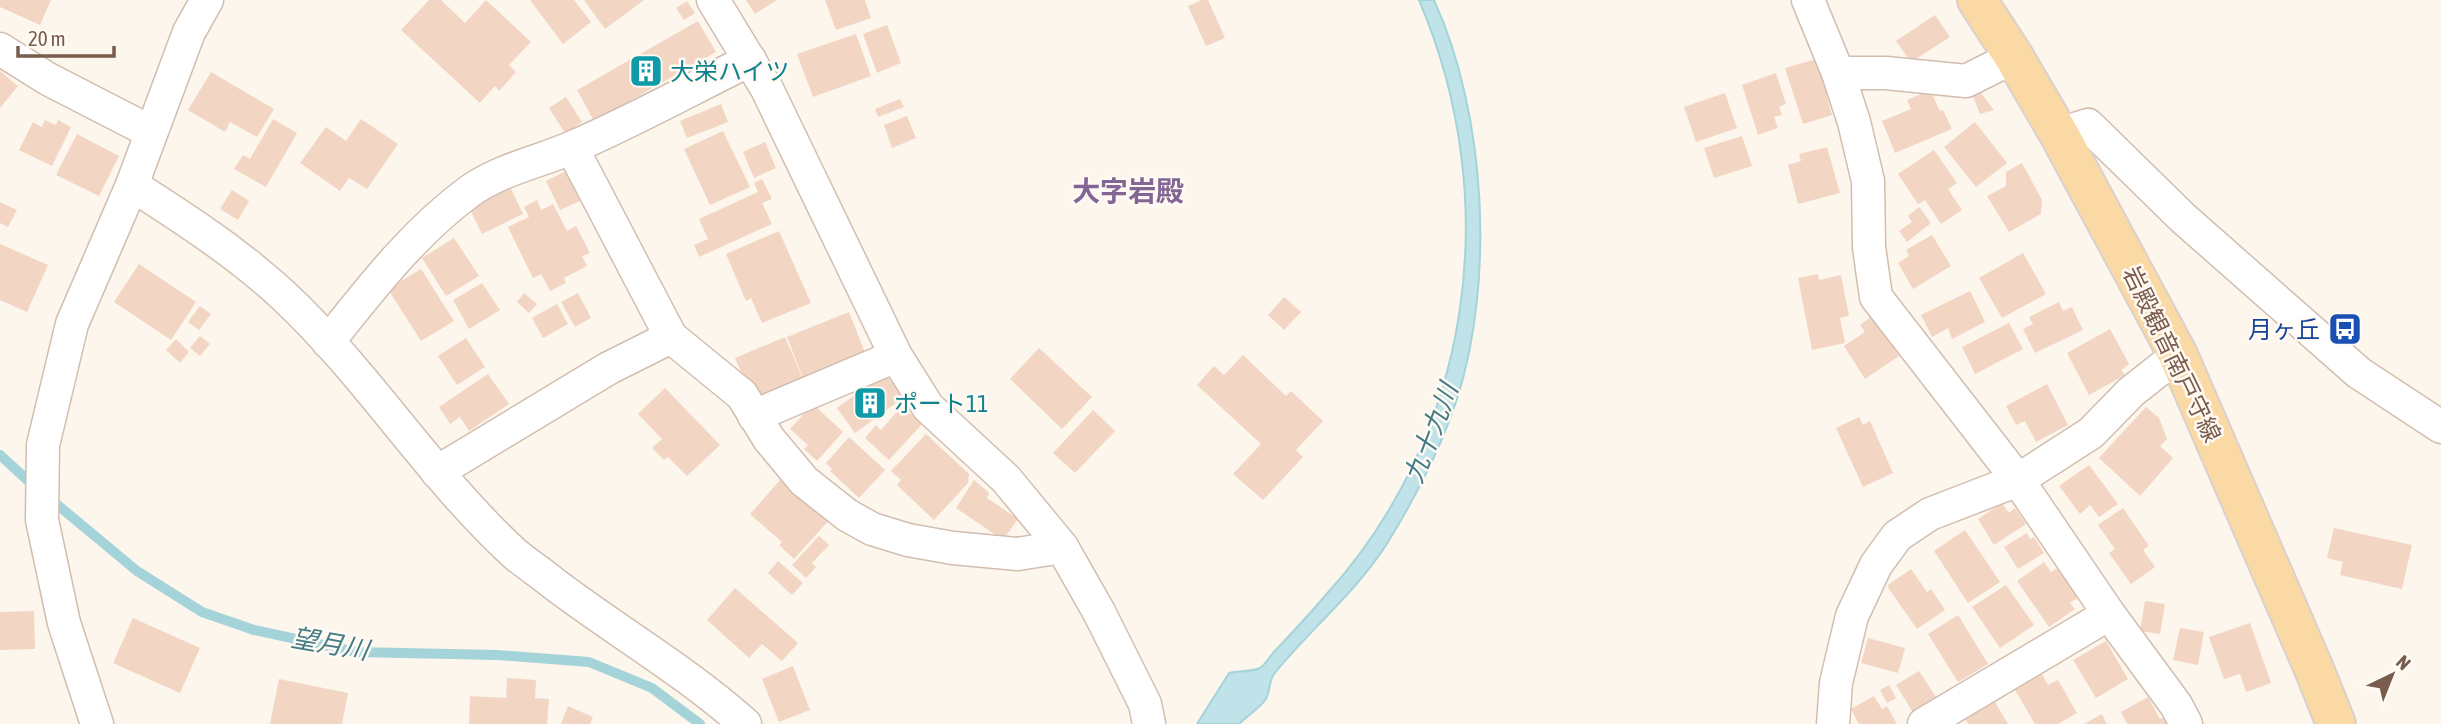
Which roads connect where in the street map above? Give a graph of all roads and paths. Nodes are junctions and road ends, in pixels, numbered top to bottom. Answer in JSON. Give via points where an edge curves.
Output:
{"nodes":[{"id":1,"x":207,"y":0,"type":"edge"},
{"id":2,"x":713,"y":0,"type":"edge"},
{"id":3,"x":1808,"y":0,"type":"edge"},
{"id":4,"x":1978,"y":0,"type":"edge"},
{"id":5,"x":0,"y":49,"type":"edge"},
{"id":6,"x":2014,"y":57,"type":"junction"},
{"id":7,"x":750,"y":60,"type":"junction"},
{"id":8,"x":1838,"y":73,"type":"junction"},
{"id":9,"x":150,"y":132,"type":"junction"},
{"id":10,"x":2059,"y":134,"type":"junction"},
{"id":11,"x":572,"y":148,"type":"junction"},
{"id":12,"x":132,"y":185,"type":"junction"},
{"id":13,"x":671,"y":337,"type":"junction"},
{"id":14,"x":328,"y":342,"type":"junction"},
{"id":15,"x":2178,"y":355,"type":"junction"},
{"id":16,"x":896,"y":356,"type":"junction"},
{"id":17,"x":754,"y":416,"type":"junction"},
{"id":18,"x":2441,"y":428,"type":"edge"},
{"id":19,"x":437,"y":472,"type":"junction"},
{"id":20,"x":2018,"y":481,"type":"junction"},
{"id":21,"x":1062,"y":547,"type":"junction"},
{"id":22,"x":2109,"y":614,"type":"junction"},
{"id":23,"x":97,"y":724,"type":"edge"},
{"id":24,"x":745,"y":724,"type":"edge"},
{"id":25,"x":1149,"y":724,"type":"edge"},
{"id":26,"x":1833,"y":724,"type":"edge"},
{"id":27,"x":1924,"y":724,"type":"edge"},
{"id":28,"x":2186,"y":724,"type":"edge"},
{"id":29,"x":2336,"y":724,"type":"edge"}],
"edges":[{"from":1,"to":9,"type":"street","via":[[189,32]]},
{"from":2,"to":7,"type":"street"},
{"from":3,"to":8,"type":"street"},
{"from":4,"to":6,"type":"main road","name":"岩殿観音南戸守線"},
{"from":5,"to":9,"type":"street"},
{"from":6,"to":8,"type":"street","via":[[1966,81]]},
{"from":6,"to":10,"type":"main road","name":"岩殿観音南戸守線"},
{"from":7,"to":11,"type":"street"},
{"from":7,"to":16,"type":"street"},
{"from":8,"to":20,"type":"street","via":[[1868,181],[1869,247],[1877,297]]},
{"from":9,"to":12,"type":"street"},
{"from":10,"to":15,"type":"main road","name":"岩殿観音南戸守線"},
{"from":10,"to":18,"type":"street","via":[[2088,125],[2183,218],[2359,373]]},
{"from":11,"to":13,"type":"street"},
{"from":11,"to":14,"type":"street","via":[[509,170],[473,189],[435,218]]},
{"from":12,"to":14,"type":"street","via":[[230,251],[285,297]]},
{"from":12,"to":23,"type":"street","via":[[72,324],[43,446],[42,520],[64,623]]},
{"from":13,"to":17,"type":"street","via":[[742,395]]},
{"from":13,"to":19,"type":"street","via":[[609,368]]},
{"from":14,"to":19,"type":"street"},
{"from":15,"to":20,"type":"street","via":[[2131,391],[2091,433]]},
{"from":15,"to":29,"type":"main road","name":"岩殿観音南戸守線"},
{"from":16,"to":17,"type":"street"},
{"from":16,"to":21,"type":"street","via":[[928,407],[1006,479]]},
{"from":17,"to":21,"type":"street","via":[[804,481],[872,528],[908,540],[966,549],[1018,554]]},
{"from":19,"to":24,"type":"street","via":[[515,554],[712,694]]},
{"from":20,"to":22,"type":"street"},
{"from":20,"to":26,"type":"street","via":[[1930,514],[1897,536],[1852,616],[1836,683]]},
{"from":21,"to":25,"type":"street","via":[[1145,704]]},
{"from":22,"to":27,"type":"street"},
{"from":22,"to":28,"type":"street"}]}
